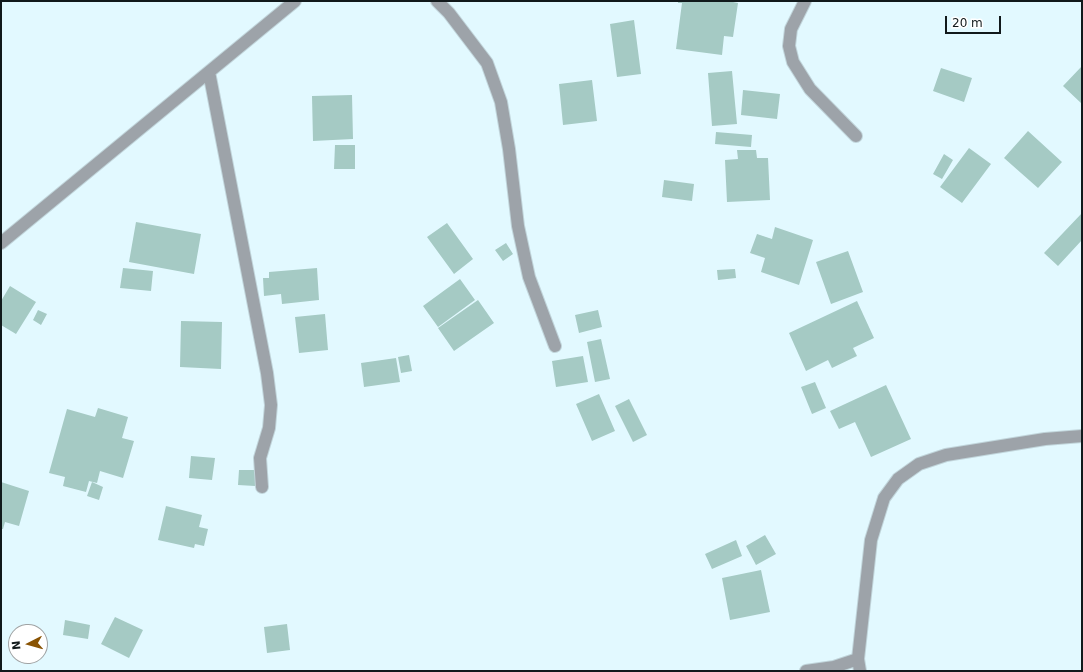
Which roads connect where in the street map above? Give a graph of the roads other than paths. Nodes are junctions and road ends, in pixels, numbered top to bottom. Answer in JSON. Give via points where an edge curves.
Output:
{"nodes":[{"id":1,"x":295,"y":1,"type":"edge"},
{"id":2,"x":437,"y":1,"type":"edge"},
{"id":3,"x":805,"y":1,"type":"edge"},
{"id":4,"x":209,"y":72,"type":"junction"},
{"id":5,"x":856,"y":136,"type":"dead end"},
{"id":6,"x":1,"y":243,"type":"edge"},
{"id":7,"x":555,"y":346,"type":"dead end"},
{"id":8,"x":1082,"y":436,"type":"edge"},
{"id":9,"x":262,"y":488,"type":"dead end"},
{"id":10,"x":859,"y":665,"type":"edge"},
{"id":11,"x":806,"y":671,"type":"edge"}],
"edges":[{"from":1,"to":4,"type":"street"},
{"from":2,"to":7,"type":"street","via":[[487,63],[501,102],[510,149],[518,226],[528,277]]},
{"from":3,"to":5,"type":"street","via":[[791,29],[789,46],[793,62],[810,89]]},
{"from":4,"to":6,"type":"street"},
{"from":4,"to":9,"type":"street","via":[[267,373],[271,405],[269,428],[260,458]]},
{"from":8,"to":10,"type":"street","via":[[1045,439],[946,455],[919,464],[898,479],[884,498],[871,540]]},
{"from":10,"to":11,"type":"street"}]}
